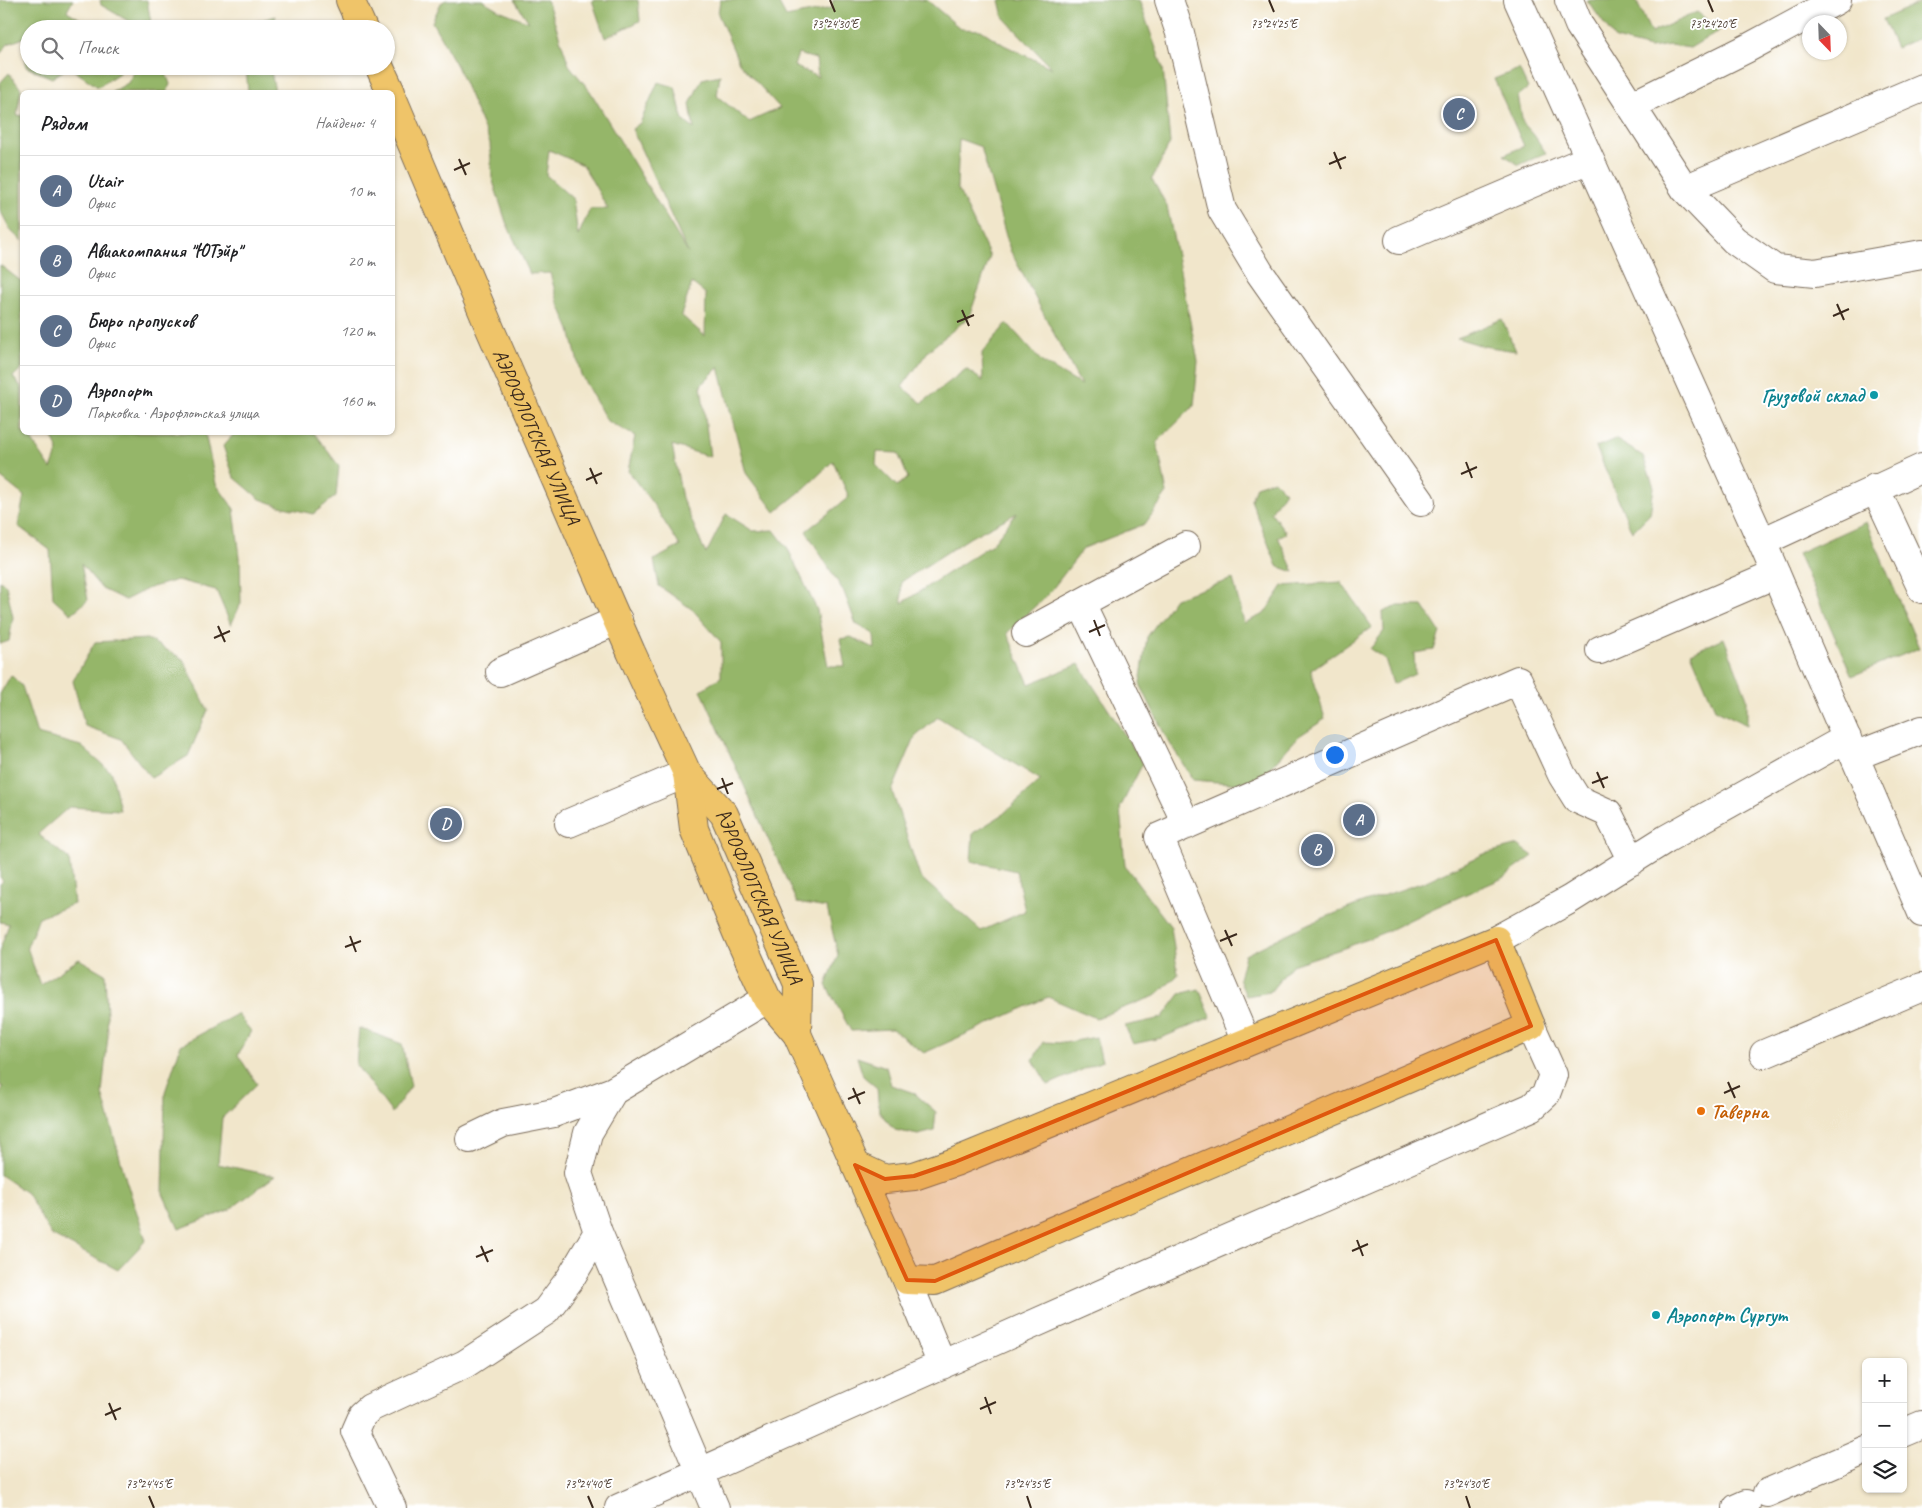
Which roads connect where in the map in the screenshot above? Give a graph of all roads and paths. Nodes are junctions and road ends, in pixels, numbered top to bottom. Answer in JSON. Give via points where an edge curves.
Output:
{"nodes":[{"id":1,"x":350,"y":0,"type":"edge"},
{"id":2,"x":1169,"y":0,"type":"edge"},
{"id":3,"x":1518,"y":0,"type":"edge"},
{"id":4,"x":1569,"y":0,"type":"edge"},
{"id":5,"x":1837,"y":0,"type":"edge"},
{"id":6,"x":359,"y":20,"type":"edge"},
{"id":7,"x":383,"y":75,"type":"edge"},
{"id":8,"x":1922,"y":88,"type":"edge"},
{"id":9,"x":389,"y":90,"type":"edge"},
{"id":10,"x":395,"y":104,"type":"edge"},
{"id":11,"x":1631,"y":106,"type":"junction"},
{"id":12,"x":1589,"y":159,"type":"junction"},
{"id":13,"x":1685,"y":189,"type":"junction"},
{"id":14,"x":1399,"y":240,"type":"dead end"},
{"id":15,"x":1922,"y":254,"type":"edge"},
{"id":16,"x":1922,"y":468,"type":"edge"},
{"id":17,"x":1876,"y":488,"type":"junction"},
{"id":18,"x":1421,"y":502,"type":"dead end"},
{"id":19,"x":1762,"y":542,"type":"junction"},
{"id":20,"x":1186,"y":546,"type":"dead end"},
{"id":21,"x":1776,"y":574,"type":"junction"},
{"id":22,"x":1922,"y":589,"type":"edge"},
{"id":23,"x":1081,"y":603,"type":"junction"},
{"id":24,"x":618,"y":620,"type":"junction"},
{"id":25,"x":1026,"y":633,"type":"dead end"},
{"id":26,"x":1600,"y":650,"type":"dead end"},
{"id":27,"x":500,"y":672,"type":"dead end"},
{"id":28,"x":1922,"y":730,"type":"edge"},
{"id":29,"x":1851,"y":747,"type":"junction"},
{"id":30,"x":687,"y":773,"type":"junction"},
{"id":31,"x":569,"y":823,"type":"dead end"},
{"id":32,"x":1187,"y":826,"type":"junction"},
{"id":33,"x":1632,"y":860,"type":"junction"},
{"id":34,"x":1922,"y":913,"type":"edge"},
{"id":35,"x":1496,"y":940,"type":"junction"},
{"id":36,"x":1922,"y":987,"type":"edge"},
{"id":37,"x":767,"y":999,"type":"junction"},
{"id":38,"x":1531,"y":1026,"type":"junction"},
{"id":39,"x":797,"y":1034,"type":"junction"},
{"id":40,"x":1246,"y":1042,"type":"junction"},
{"id":41,"x":1764,"y":1054,"type":"dead end"},
{"id":42,"x":612,"y":1091,"type":"junction"},
{"id":43,"x":470,"y":1138,"type":"dead end"},
{"id":44,"x":855,"y":1165,"type":"junction"},
{"id":45,"x":598,"y":1232,"type":"junction"},
{"id":46,"x":908,"y":1280,"type":"junction"},
{"id":47,"x":942,"y":1365,"type":"junction"},
{"id":48,"x":1922,"y":1425,"type":"edge"},
{"id":49,"x":1907,"y":1431,"type":"edge"},
{"id":50,"x":1862,"y":1452,"type":"edge"},
{"id":51,"x":700,"y":1471,"type":"junction"},
{"id":52,"x":1750,"y":1502,"type":"edge"},
{"id":53,"x":392,"y":1508,"type":"edge"},
{"id":54,"x":619,"y":1508,"type":"edge"},
{"id":55,"x":715,"y":1508,"type":"edge"}],
"edges":[{"from":1,"to":6,"type":"main road"},
{"from":2,"to":18,"type":"street","via":[[1180,33],[1222,210],[1260,273]]},
{"from":3,"to":12,"type":"street"},
{"from":4,"to":11,"type":"street","via":[[1579,25]]},
{"from":5,"to":11,"type":"street"},
{"from":7,"to":9,"type":"main road"},
{"from":8,"to":13,"type":"street"},
{"from":10,"to":24,"type":"main road","name":"АЭРОФЛОТСКАЯ УЛИЦА","via":[[490,331]]},
{"from":11,"to":13,"type":"street"},
{"from":12,"to":14,"type":"street"},
{"from":12,"to":19,"type":"street"},
{"from":13,"to":15,"type":"street","via":[[1734,240],[1775,270],[1814,273]]},
{"from":16,"to":17,"type":"street"},
{"from":17,"to":19,"type":"street"},
{"from":17,"to":22,"type":"street"},
{"from":19,"to":21,"type":"street"},
{"from":20,"to":23,"type":"street"},
{"from":21,"to":26,"type":"street"},
{"from":21,"to":29,"type":"street"},
{"from":23,"to":25,"type":"street"},
{"from":23,"to":32,"type":"street"},
{"from":24,"to":27,"type":"street"},
{"from":24,"to":30,"type":"main road","name":"АЭРОФЛОТСКАЯ УЛИЦА"},
{"from":28,"to":29,"type":"street"},
{"from":29,"to":33,"type":"street","via":[[1666,838]]},
{"from":29,"to":34,"type":"street"},
{"from":30,"to":31,"type":"street"},
{"from":30,"to":37,"type":"main road","name":"АЭРОФЛОТСКАЯ УЛИЦА","via":[[694,829]]},
{"from":30,"to":39,"type":"main road","name":"АЭРОФЛОТСКАЯ УЛИЦА","via":[[724,814],[798,984]]},
{"from":32,"to":33,"type":"street","via":[[1518,680],[1562,775],[1577,799],[1608,813]]},
{"from":32,"to":40,"type":"street","via":[[1159,837]]},
{"from":33,"to":35,"type":"street","via":[[1569,900]]},
{"from":35,"to":38,"type":"main road"},
{"from":35,"to":40,"type":"main road"},
{"from":36,"to":41,"type":"street"},
{"from":37,"to":39,"type":"main road","name":"АЭРОФЛОТСКАЯ УЛИЦА"},
{"from":37,"to":42,"type":"street"},
{"from":38,"to":46,"type":"main road","via":[[935,1281]]},
{"from":38,"to":47,"type":"street","via":[[1553,1076],[1546,1094],[1532,1107]]},
{"from":39,"to":44,"type":"main road","name":"АЭРОФЛОТСКАЯ УЛИЦА"},
{"from":40,"to":44,"type":"main road","via":[[956,1162],[914,1176],[885,1179]]},
{"from":42,"to":43,"type":"street","via":[[554,1114],[503,1123]]},
{"from":42,"to":45,"type":"street","via":[[588,1133],[578,1173]]},
{"from":44,"to":46,"type":"main road","name":"АЭРОФЛОТСКАЯ УЛИЦА"},
{"from":45,"to":51,"type":"street"},
{"from":45,"to":53,"type":"street","via":[[546,1311],[465,1364],[370,1408],[362,1415],[355,1431]]},
{"from":46,"to":47,"type":"street"},
{"from":47,"to":51,"type":"street"},
{"from":48,"to":49,"type":"street"},
{"from":50,"to":52,"type":"street"},
{"from":51,"to":54,"type":"street"},
{"from":51,"to":55,"type":"street"}]}
